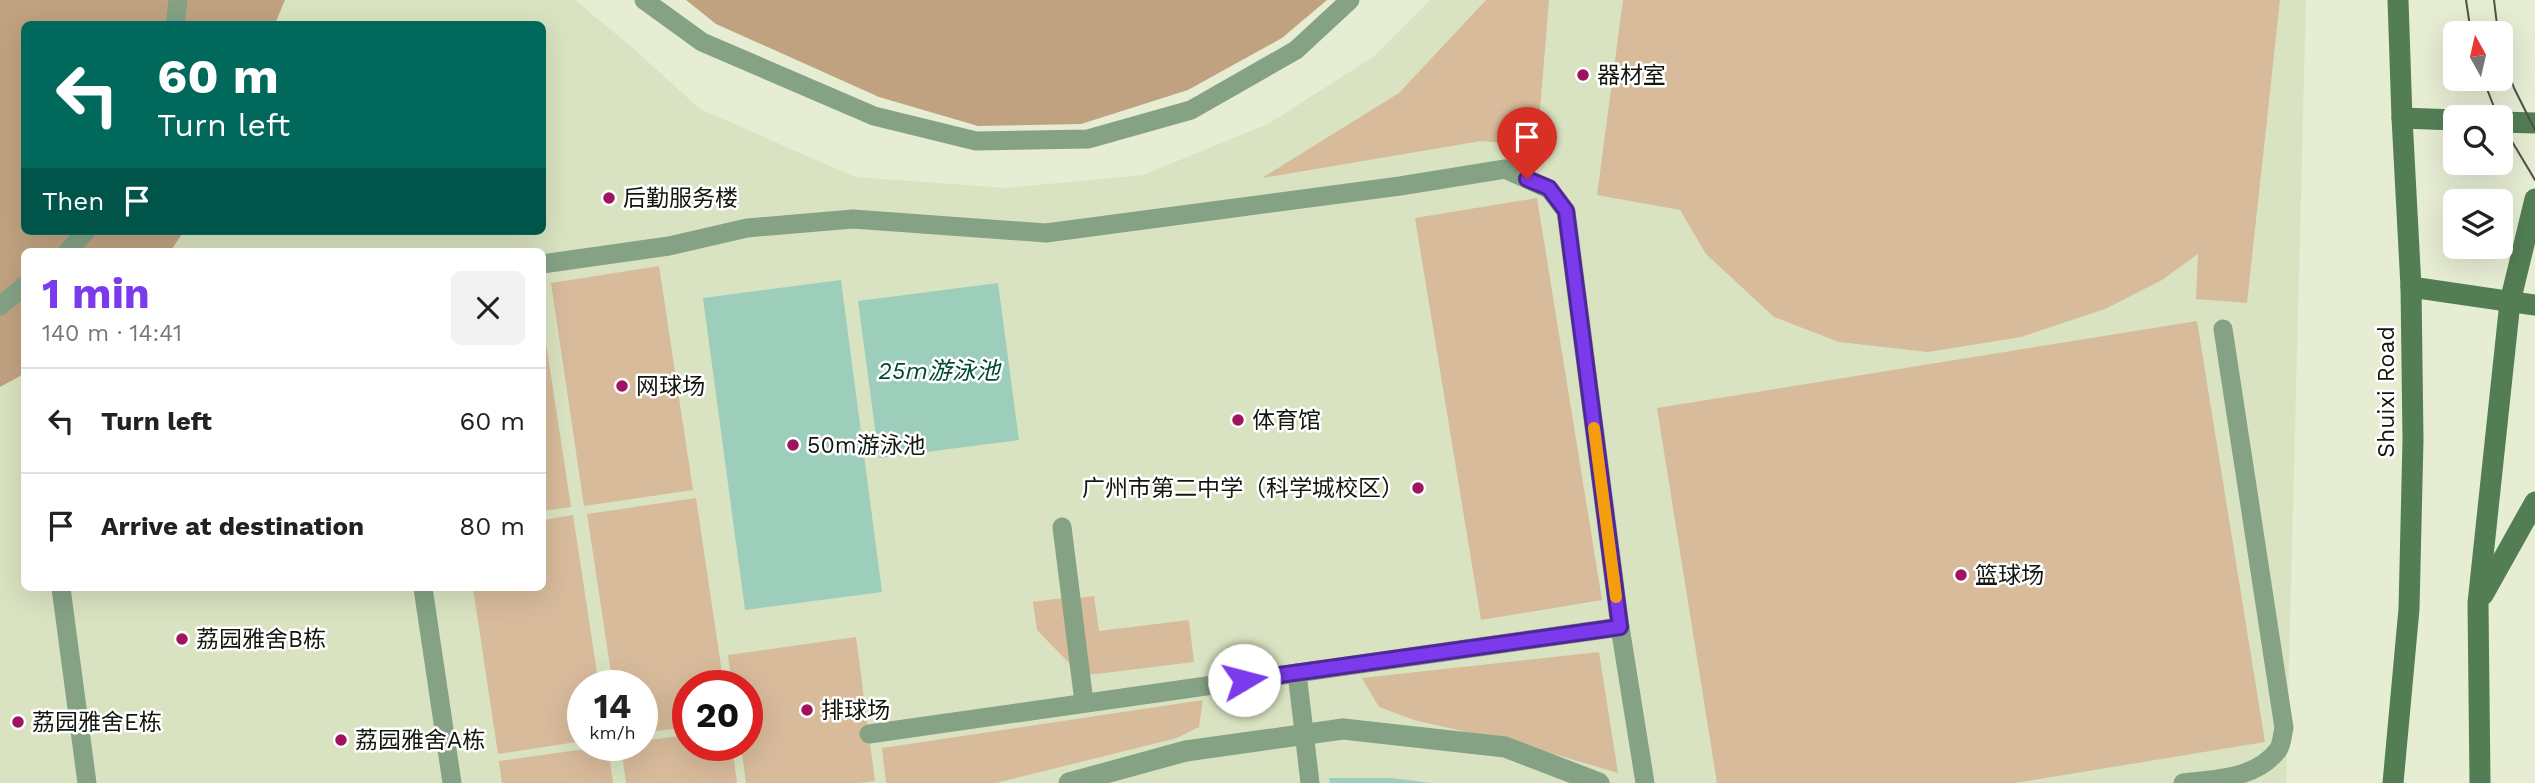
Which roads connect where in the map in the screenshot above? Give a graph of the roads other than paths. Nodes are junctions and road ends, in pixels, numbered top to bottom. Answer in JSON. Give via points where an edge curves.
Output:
{"nodes":[{"id":1,"x":178,"y":0,"type":"edge"},
{"id":2,"x":644,"y":0,"type":"edge"},
{"id":3,"x":1350,"y":0,"type":"edge"},
{"id":4,"x":2398,"y":0,"type":"edge"},
{"id":5,"x":176,"y":21,"type":"edge"},
{"id":6,"x":2402,"y":118,"type":"junction"},
{"id":7,"x":2443,"y":120,"type":"edge"},
{"id":8,"x":2513,"y":122,"type":"edge"},
{"id":9,"x":2535,"y":123,"type":"edge"},
{"id":10,"x":2535,"y":199,"type":"edge"},
{"id":11,"x":82,"y":235,"type":"edge"},
{"id":12,"x":71,"y":248,"type":"edge"},
{"id":13,"x":546,"y":263,"type":"edge"},
{"id":14,"x":2411,"y":287,"type":"junction"},
{"id":15,"x":21,"y":288,"type":"edge"},
{"id":16,"x":2510,"y":302,"type":"junction"},
{"id":17,"x":2535,"y":305,"type":"edge"},
{"id":18,"x":0,"y":306,"type":"edge"},
{"id":19,"x":2223,"y":329,"type":"dead end"},
{"id":20,"x":2535,"y":502,"type":"edge"},
{"id":21,"x":1062,"y":527,"type":"dead end"},
{"id":22,"x":61,"y":591,"type":"edge"},
{"id":23,"x":423,"y":591,"type":"edge"},
{"id":24,"x":2478,"y":603,"type":"junction"},
{"id":25,"x":1620,"y":627,"type":"junction"},
{"id":26,"x":1297,"y":673,"type":"junction"},
{"id":27,"x":1084,"y":702,"type":"junction"},
{"id":28,"x":869,"y":734,"type":"dead end"},
{"id":29,"x":1306,"y":734,"type":"junction"},
{"id":30,"x":87,"y":783,"type":"edge"},
{"id":31,"x":452,"y":783,"type":"edge"},
{"id":32,"x":1069,"y":783,"type":"edge"},
{"id":33,"x":1310,"y":783,"type":"edge"},
{"id":34,"x":1599,"y":783,"type":"edge"},
{"id":35,"x":1645,"y":783,"type":"edge"},
{"id":36,"x":2183,"y":783,"type":"edge"},
{"id":37,"x":2393,"y":783,"type":"edge"},
{"id":38,"x":2480,"y":783,"type":"edge"}],
"edges":[{"from":1,"to":5,"type":"lane"},
{"from":2,"to":3,"type":"lane","via":[[702,42],[862,111],[976,141],[1088,139],[1191,110],[1296,50]]},
{"from":4,"to":6,"type":"main road","name":"Shuixi Road"},
{"from":6,"to":7,"type":"main road"},
{"from":6,"to":14,"type":"main road","name":"Shuixi Road"},
{"from":8,"to":9,"type":"main road"},
{"from":10,"to":16,"type":"main road"},
{"from":11,"to":12,"type":"lane"},
{"from":13,"to":25,"type":"lane","via":[[669,246],[747,228],[853,219],[1046,233],[1505,169],[1549,188],[1566,211]]},
{"from":14,"to":16,"type":"main road"},
{"from":14,"to":37,"type":"main road","name":"Shuixi Road","via":[[2409,609]]},
{"from":15,"to":18,"type":"lane"},
{"from":16,"to":17,"type":"main road"},
{"from":16,"to":24,"type":"main road"},
{"from":19,"to":36,"type":"lane","via":[[2284,729],[2279,749],[2259,766],[2237,776]]},
{"from":20,"to":24,"type":"main road"},
{"from":21,"to":27,"type":"lane"},
{"from":22,"to":30,"type":"lane"},
{"from":23,"to":31,"type":"lane"},
{"from":24,"to":38,"type":"main road"},
{"from":25,"to":26,"type":"lane"},
{"from":25,"to":35,"type":"lane"},
{"from":26,"to":27,"type":"lane"},
{"from":26,"to":29,"type":"lane"},
{"from":27,"to":28,"type":"lane"},
{"from":29,"to":32,"type":"street","via":[[1186,751]]},
{"from":29,"to":33,"type":"lane"},
{"from":29,"to":34,"type":"street","via":[[1343,729],[1505,747]]}]}
